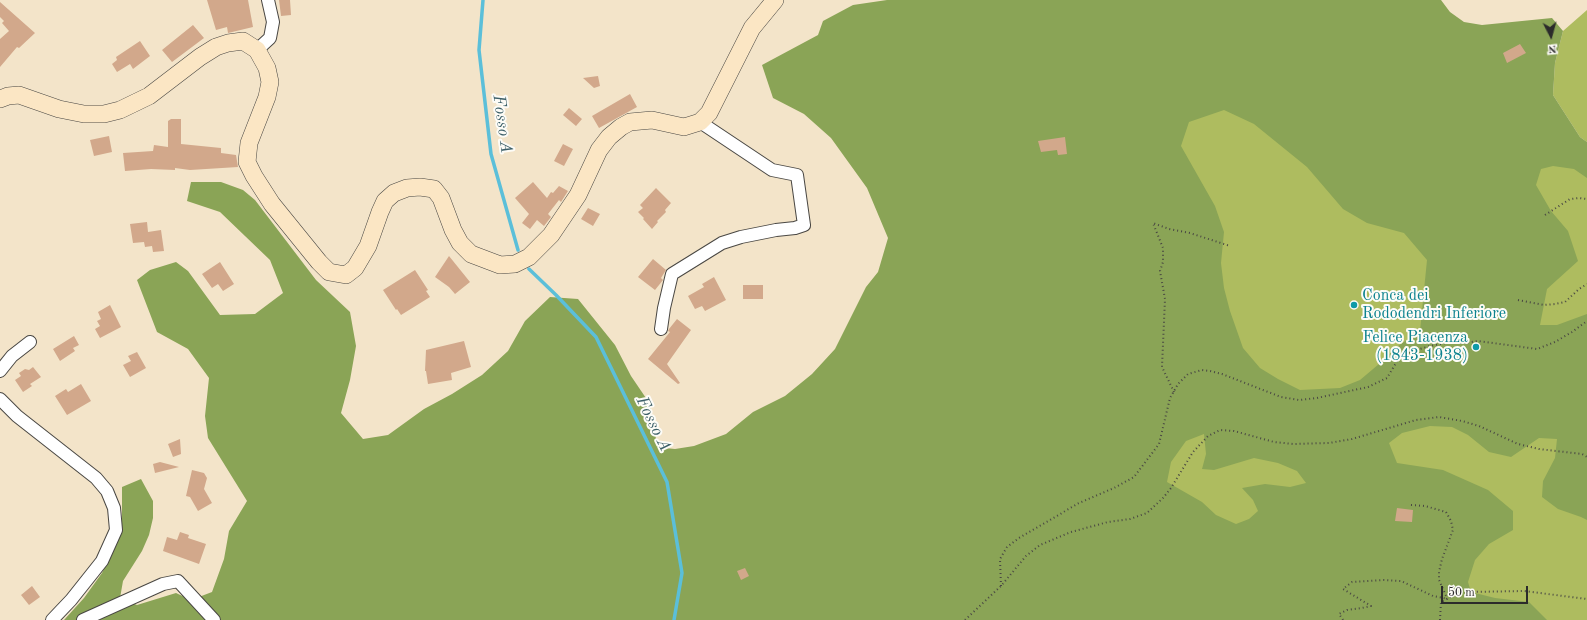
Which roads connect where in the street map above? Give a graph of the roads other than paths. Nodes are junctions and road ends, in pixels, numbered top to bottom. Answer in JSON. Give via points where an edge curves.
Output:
{"nodes":[{"id":1,"x":268,"y":0,"type":"edge"},
{"id":2,"x":775,"y":0,"type":"edge"},
{"id":3,"x":257,"y":50,"type":"junction"},
{"id":4,"x":0,"y":99,"type":"edge"},
{"id":5,"x":700,"y":122,"type":"junction"},
{"id":6,"x":661,"y":330,"type":"dead end"},
{"id":7,"x":30,"y":342,"type":"dead end"},
{"id":8,"x":0,"y":371,"type":"edge"},
{"id":9,"x":0,"y":399,"type":"edge"},
{"id":10,"x":52,"y":620,"type":"edge"},
{"id":11,"x":83,"y":620,"type":"edge"},
{"id":12,"x":214,"y":620,"type":"edge"}],
"edges":[{"from":1,"to":3,"type":"street","via":[[273,22],[272,30],[270,38]]},
{"from":2,"to":5,"type":"street","via":[[752,28],[709,113]]},
{"from":3,"to":4,"type":"street","via":[[244,41],[216,48],[136,103],[104,114],[84,114],[59,109],[19,95]]},
{"from":3,"to":5,"type":"street","via":[[267,68],[270,82],[268,97],[249,143],[247,162],[272,204],[319,262],[329,272],[337,274],[346,275],[355,268],[368,246],[385,201],[401,190],[420,187],[434,189],[441,198],[453,230],[460,243],[471,254],[500,265],[515,264],[529,257],[551,235],[578,195],[599,150],[621,127],[630,122],[652,120],[684,127]]},
{"from":5,"to":6,"type":"street","via":[[772,170],[797,175],[804,225],[722,243],[672,274]]},
{"from":7,"to":8,"type":"street","via":[[12,356]]},
{"from":9,"to":10,"type":"street","via":[[96,478],[107,491],[114,508],[116,530],[102,561]]},
{"from":11,"to":12,"type":"street","via":[[163,584],[178,581]]}]}
